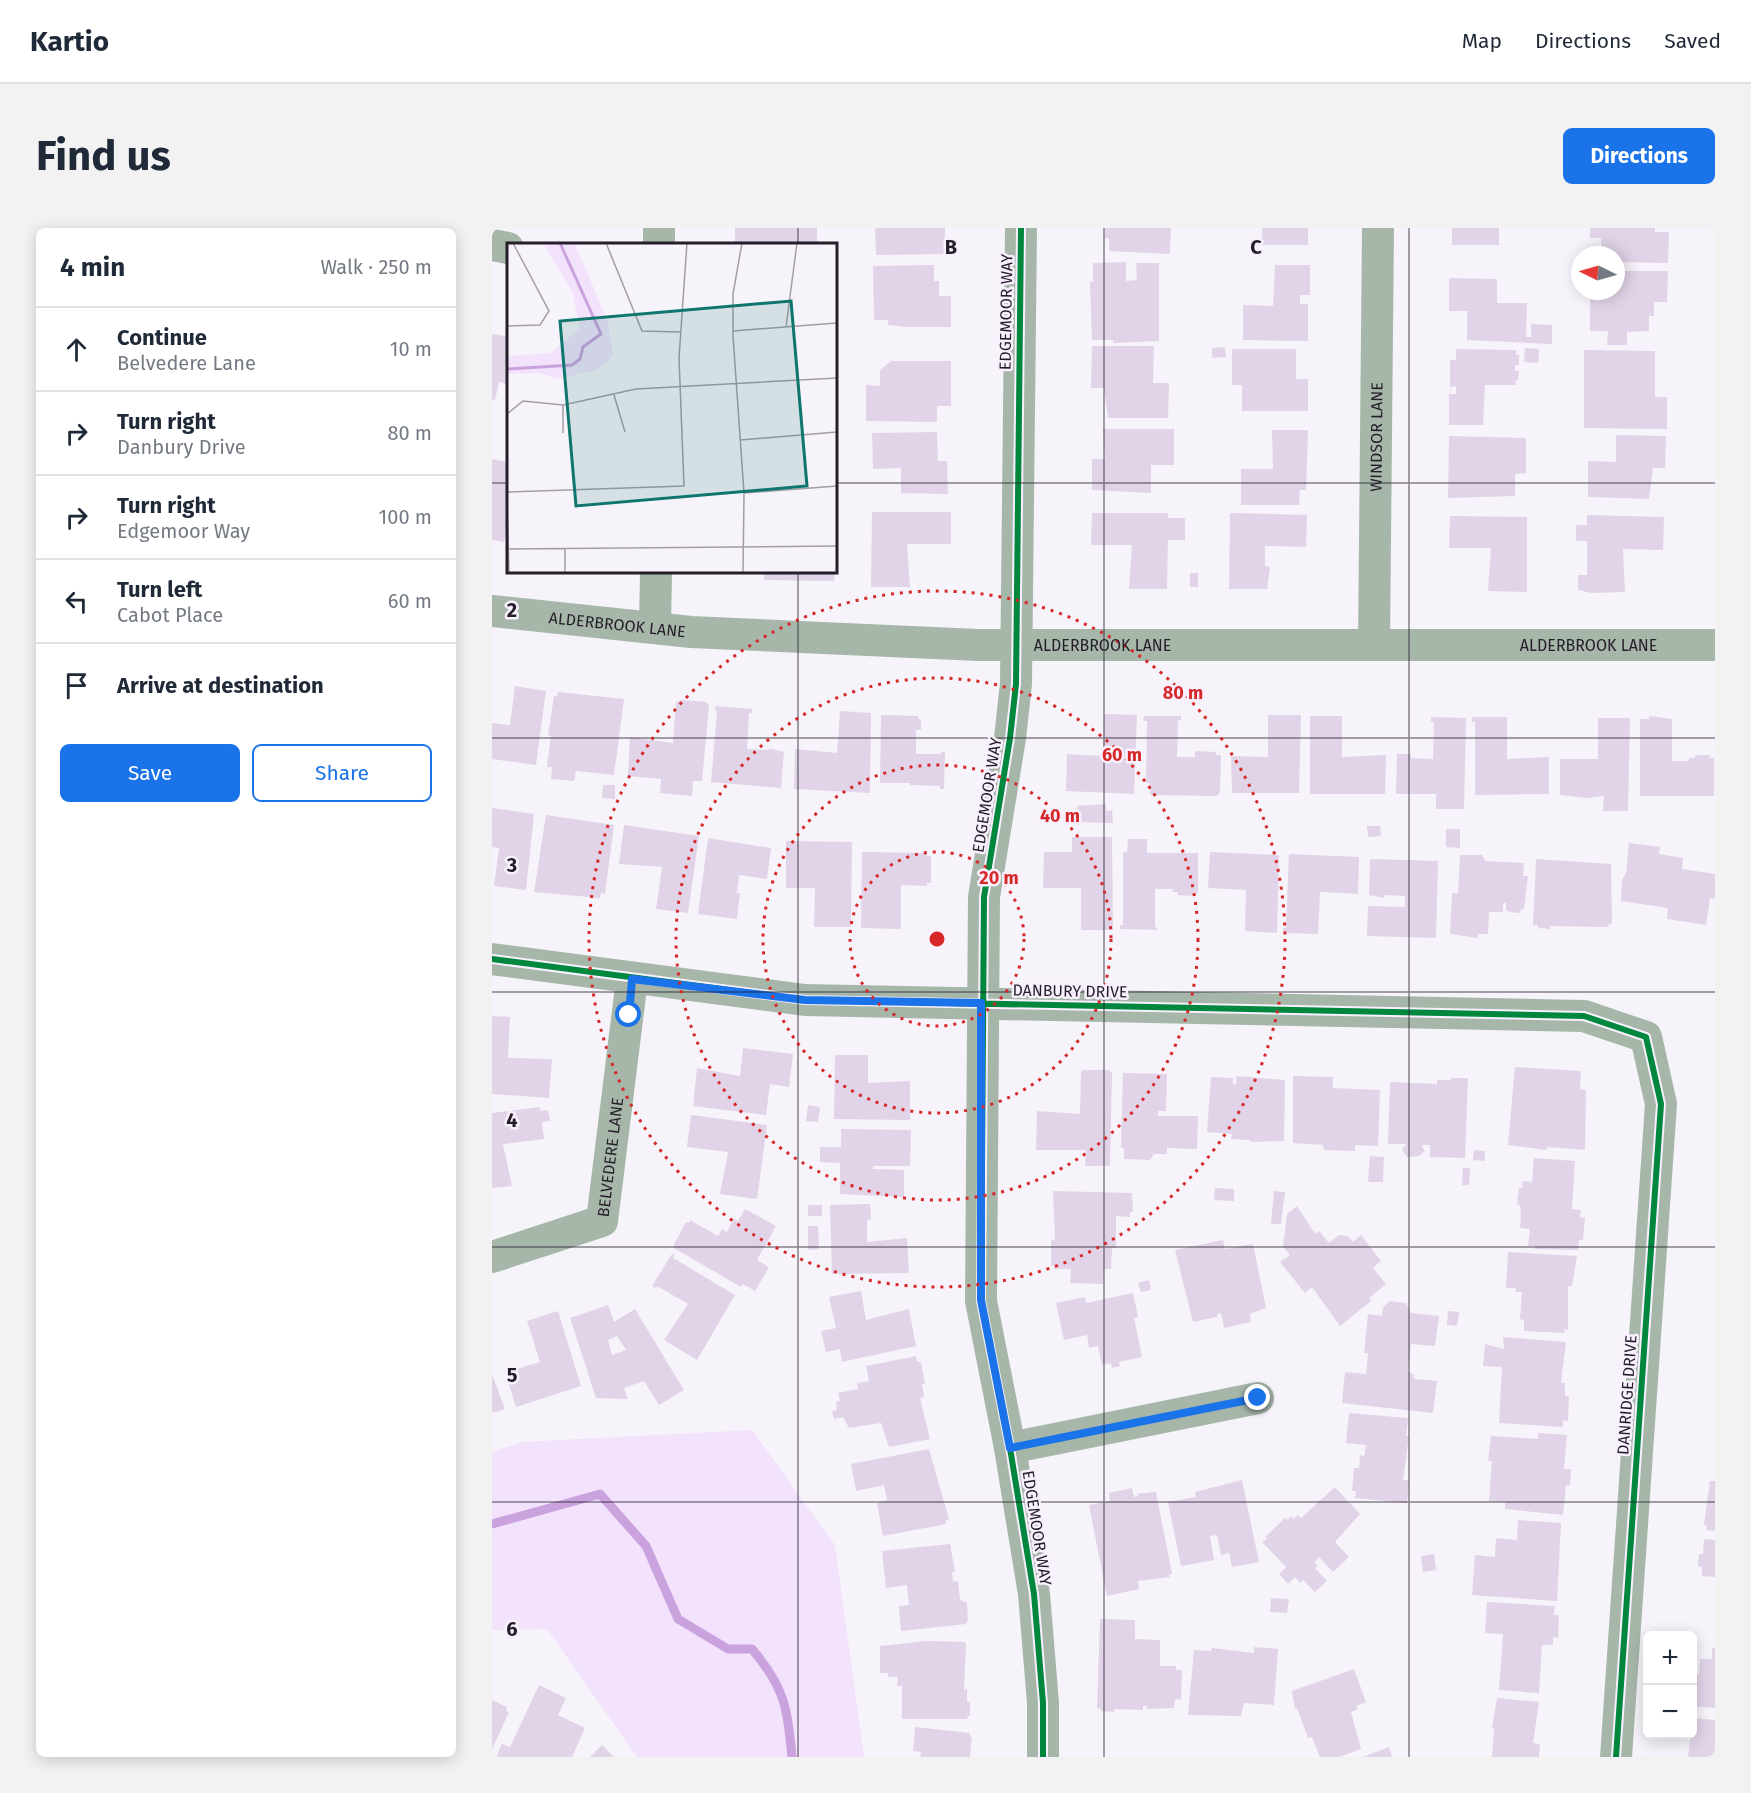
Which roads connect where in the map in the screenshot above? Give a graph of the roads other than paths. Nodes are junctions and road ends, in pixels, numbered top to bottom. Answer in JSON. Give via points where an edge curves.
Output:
{"nodes":[{"id":1,"x":1021,"y":228,"type":"edge"},
{"id":2,"x":1378,"y":228,"type":"edge"},
{"id":3,"x":492,"y":245,"type":"edge"},
{"id":4,"x":507,"y":248,"type":"edge"},
{"id":5,"x":656,"y":573,"type":"edge"},
{"id":6,"x":492,"y":611,"type":"edge"},
{"id":7,"x":655,"y":628,"type":"junction"},
{"id":8,"x":1017,"y":645,"type":"junction"},
{"id":9,"x":1374,"y":645,"type":"junction"},
{"id":10,"x":1715,"y":645,"type":"edge"},
{"id":11,"x":492,"y":959,"type":"edge"},
{"id":12,"x":632,"y":979,"type":"junction"},
{"id":13,"x":981,"y":1003,"type":"junction"},
{"id":14,"x":1646,"y":1037,"type":"joint"},
{"id":15,"x":492,"y":1257,"type":"edge"},
{"id":16,"x":1258,"y":1398,"type":"dead end"},
{"id":17,"x":1010,"y":1448,"type":"junction"},
{"id":18,"x":1043,"y":1757,"type":"edge"},
{"id":19,"x":1616,"y":1757,"type":"edge"}],
"edges":[{"from":1,"to":8,"type":"street","name":"EDGEMOOR WAY"},
{"from":2,"to":9,"type":"street","name":"WINDSOR LANE"},
{"from":3,"to":4,"type":"street"},
{"from":5,"to":7,"type":"street"},
{"from":6,"to":7,"type":"street","name":"ALDERBROOK LANE"},
{"from":7,"to":8,"type":"street","name":"ALDERBROOK LANE"},
{"from":8,"to":9,"type":"street","name":"ALDERBROOK LANE"},
{"from":8,"to":13,"type":"street","name":"EDGEMOOR WAY","via":[[1010,738],[984,897]]},
{"from":9,"to":10,"type":"street","name":"ALDERBROOK LANE"},
{"from":11,"to":12,"type":"street","name":"DANBURY DRIVE"},
{"from":12,"to":13,"type":"street","name":"DANBURY DRIVE","via":[[805,1000]]},
{"from":12,"to":15,"type":"street","name":"BELVEDERE LANE","via":[[602,1221]]},
{"from":13,"to":14,"type":"street","name":"DANBURY DRIVE","via":[[1584,1016]]},
{"from":13,"to":17,"type":"street","name":"EDGEMOOR WAY","via":[[981,1300]]},
{"from":14,"to":19,"type":"street","name":"DANRIDGE DRIVE","via":[[1661,1104]]},
{"from":16,"to":17,"type":"street"},
{"from":17,"to":18,"type":"street","name":"EDGEMOOR WAY","via":[[1034,1594]]}]}
